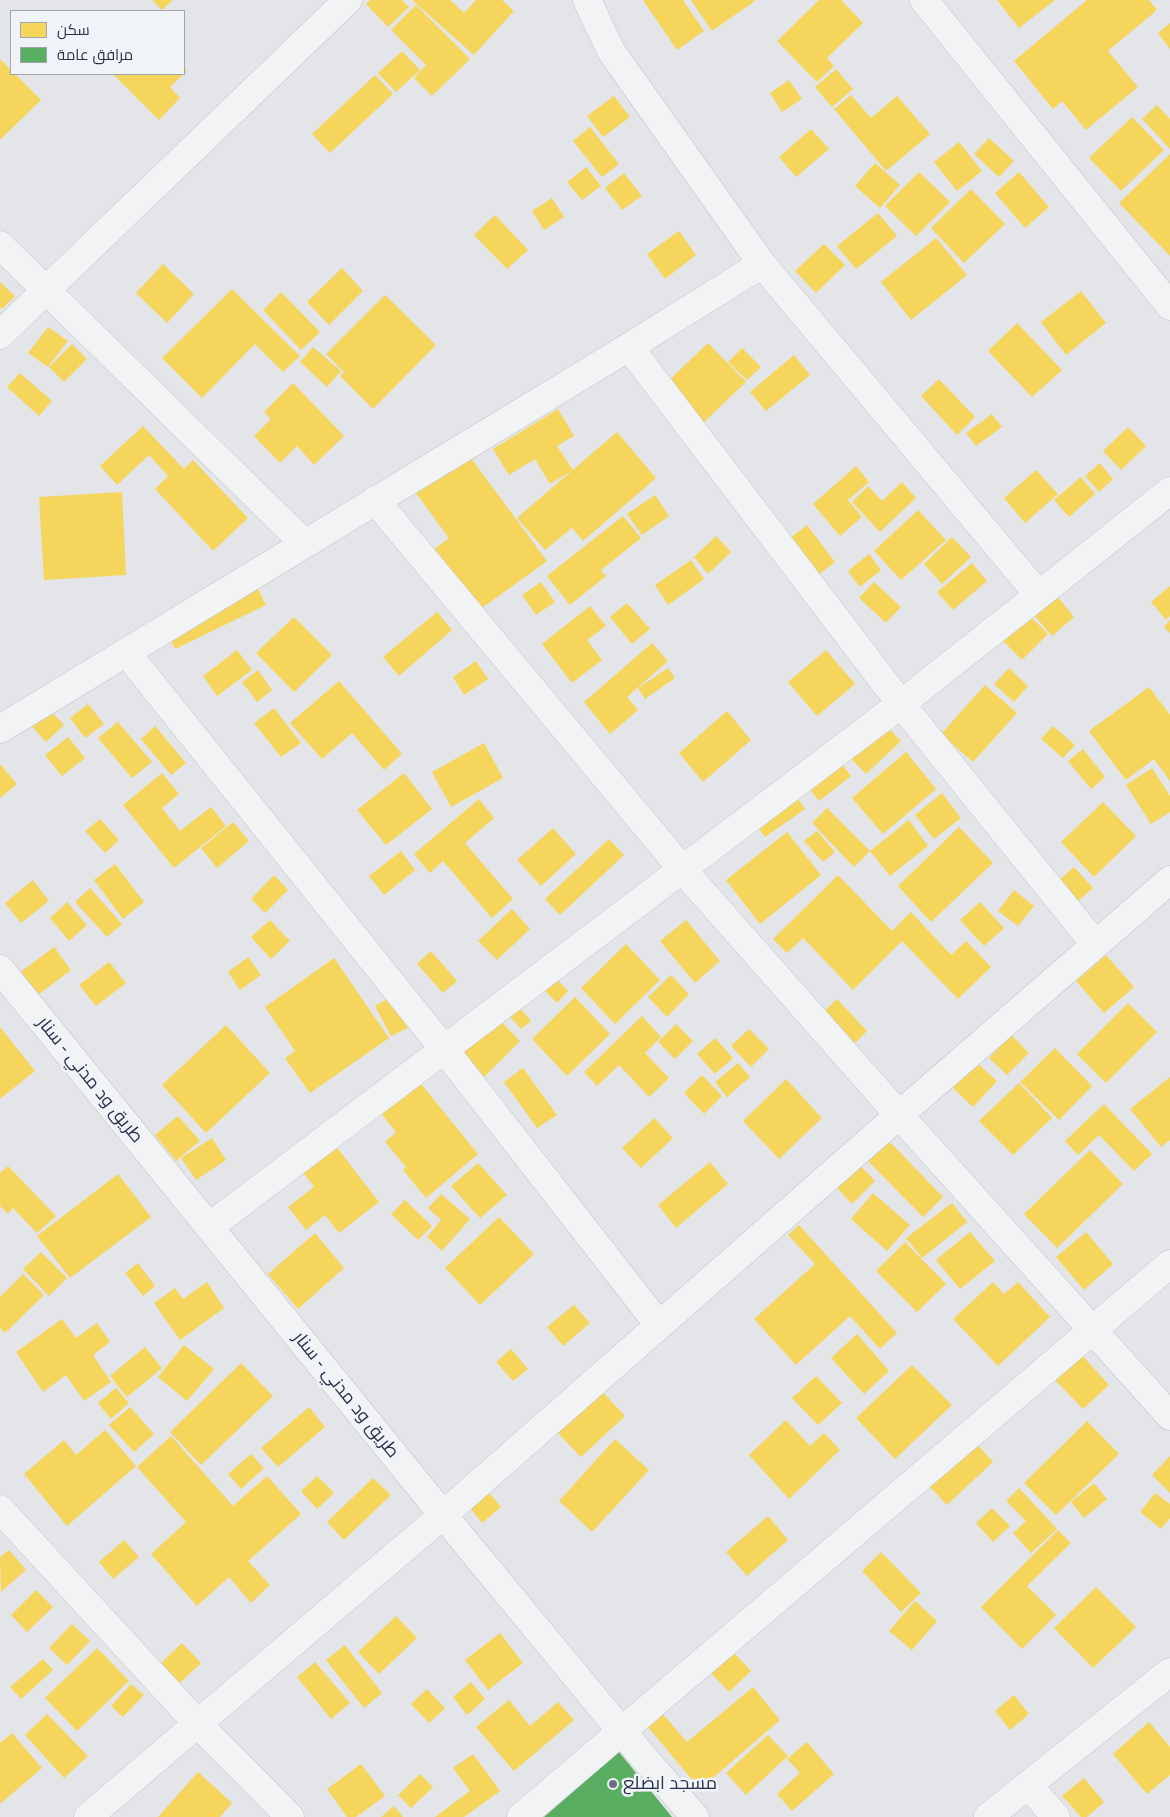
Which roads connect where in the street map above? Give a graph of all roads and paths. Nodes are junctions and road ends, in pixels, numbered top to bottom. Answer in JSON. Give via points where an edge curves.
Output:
{"nodes":[{"id":1,"x":348,"y":0,"type":"edge"},
{"id":2,"x":587,"y":0,"type":"edge"},
{"id":3,"x":924,"y":0,"type":"edge"},
{"id":4,"x":0,"y":245,"type":"edge"},
{"id":5,"x":762,"y":264,"type":"junction"},
{"id":6,"x":46,"y":290,"type":"junction"},
{"id":7,"x":1170,"y":306,"type":"edge"},
{"id":8,"x":0,"y":335,"type":"edge"},
{"id":9,"x":629,"y":347,"type":"junction"},
{"id":10,"x":1170,"y":491,"type":"edge"},
{"id":11,"x":375,"y":500,"type":"junction"},
{"id":12,"x":304,"y":543,"type":"junction"},
{"id":13,"x":1038,"y":594,"type":"junction"},
{"id":14,"x":126,"y":652,"type":"junction"},
{"id":15,"x":901,"y":704,"type":"junction"},
{"id":16,"x":0,"y":729,"type":"edge"},
{"id":17,"x":682,"y":869,"type":"junction"},
{"id":18,"x":1170,"y":880,"type":"edge"},
{"id":19,"x":1095,"y":944,"type":"junction"},
{"id":20,"x":0,"y":969,"type":"edge"},
{"id":21,"x":444,"y":1049,"type":"junction"},
{"id":22,"x":899,"y":1115,"type":"junction"},
{"id":23,"x":209,"y":1227,"type":"junction"},
{"id":24,"x":1170,"y":1264,"type":"edge"},
{"id":25,"x":659,"y":1325,"type":"junction"},
{"id":26,"x":1092,"y":1330,"type":"junction"},
{"id":27,"x":1170,"y":1416,"type":"edge"},
{"id":28,"x":0,"y":1509,"type":"edge"},
{"id":29,"x":443,"y":1515,"type":"junction"},
{"id":30,"x":1170,"y":1672,"type":"edge"},
{"id":31,"x":198,"y":1724,"type":"junction"},
{"id":32,"x":622,"y":1732,"type":"junction"},
{"id":33,"x":1028,"y":1785,"type":"junction"},
{"id":34,"x":88,"y":1817,"type":"edge"},
{"id":35,"x":290,"y":1817,"type":"edge"},
{"id":36,"x":521,"y":1817,"type":"edge"},
{"id":37,"x":695,"y":1817,"type":"edge"},
{"id":38,"x":988,"y":1817,"type":"edge"},
{"id":39,"x":1056,"y":1817,"type":"edge"}],
"edges":[{"from":1,"to":6,"type":"street"},
{"from":2,"to":5,"type":"street","via":[[611,51]]},
{"from":3,"to":7,"type":"street"},
{"from":4,"to":6,"type":"street"},
{"from":5,"to":9,"type":"street"},
{"from":5,"to":13,"type":"street"},
{"from":6,"to":8,"type":"street"},
{"from":6,"to":12,"type":"street"},
{"from":9,"to":11,"type":"street"},
{"from":9,"to":15,"type":"street"},
{"from":10,"to":13,"type":"street"},
{"from":11,"to":12,"type":"street"},
{"from":11,"to":17,"type":"street"},
{"from":12,"to":14,"type":"street"},
{"from":13,"to":15,"type":"street"},
{"from":14,"to":16,"type":"street"},
{"from":14,"to":21,"type":"street"},
{"from":15,"to":17,"type":"street"},
{"from":15,"to":19,"type":"street"},
{"from":17,"to":21,"type":"street"},
{"from":17,"to":22,"type":"street"},
{"from":18,"to":19,"type":"street"},
{"from":19,"to":22,"type":"street"},
{"from":20,"to":23,"type":"street","name":"طريق ود مدني - سنار"},
{"from":21,"to":23,"type":"street"},
{"from":21,"to":25,"type":"street"},
{"from":22,"to":25,"type":"street"},
{"from":22,"to":26,"type":"street"},
{"from":23,"to":29,"type":"street","name":"طريق ود مدني - سنار"},
{"from":24,"to":26,"type":"street"},
{"from":25,"to":29,"type":"street"},
{"from":26,"to":27,"type":"street"},
{"from":26,"to":32,"type":"street"},
{"from":28,"to":31,"type":"street"},
{"from":29,"to":31,"type":"street"},
{"from":29,"to":32,"type":"street","name":"طريق ود مدني - سنار"},
{"from":30,"to":33,"type":"street"},
{"from":31,"to":34,"type":"street"},
{"from":31,"to":35,"type":"street"},
{"from":32,"to":36,"type":"street"},
{"from":32,"to":37,"type":"street","name":"طريق ود مدني - سنار"},
{"from":33,"to":38,"type":"street"},
{"from":33,"to":39,"type":"street"}]}
